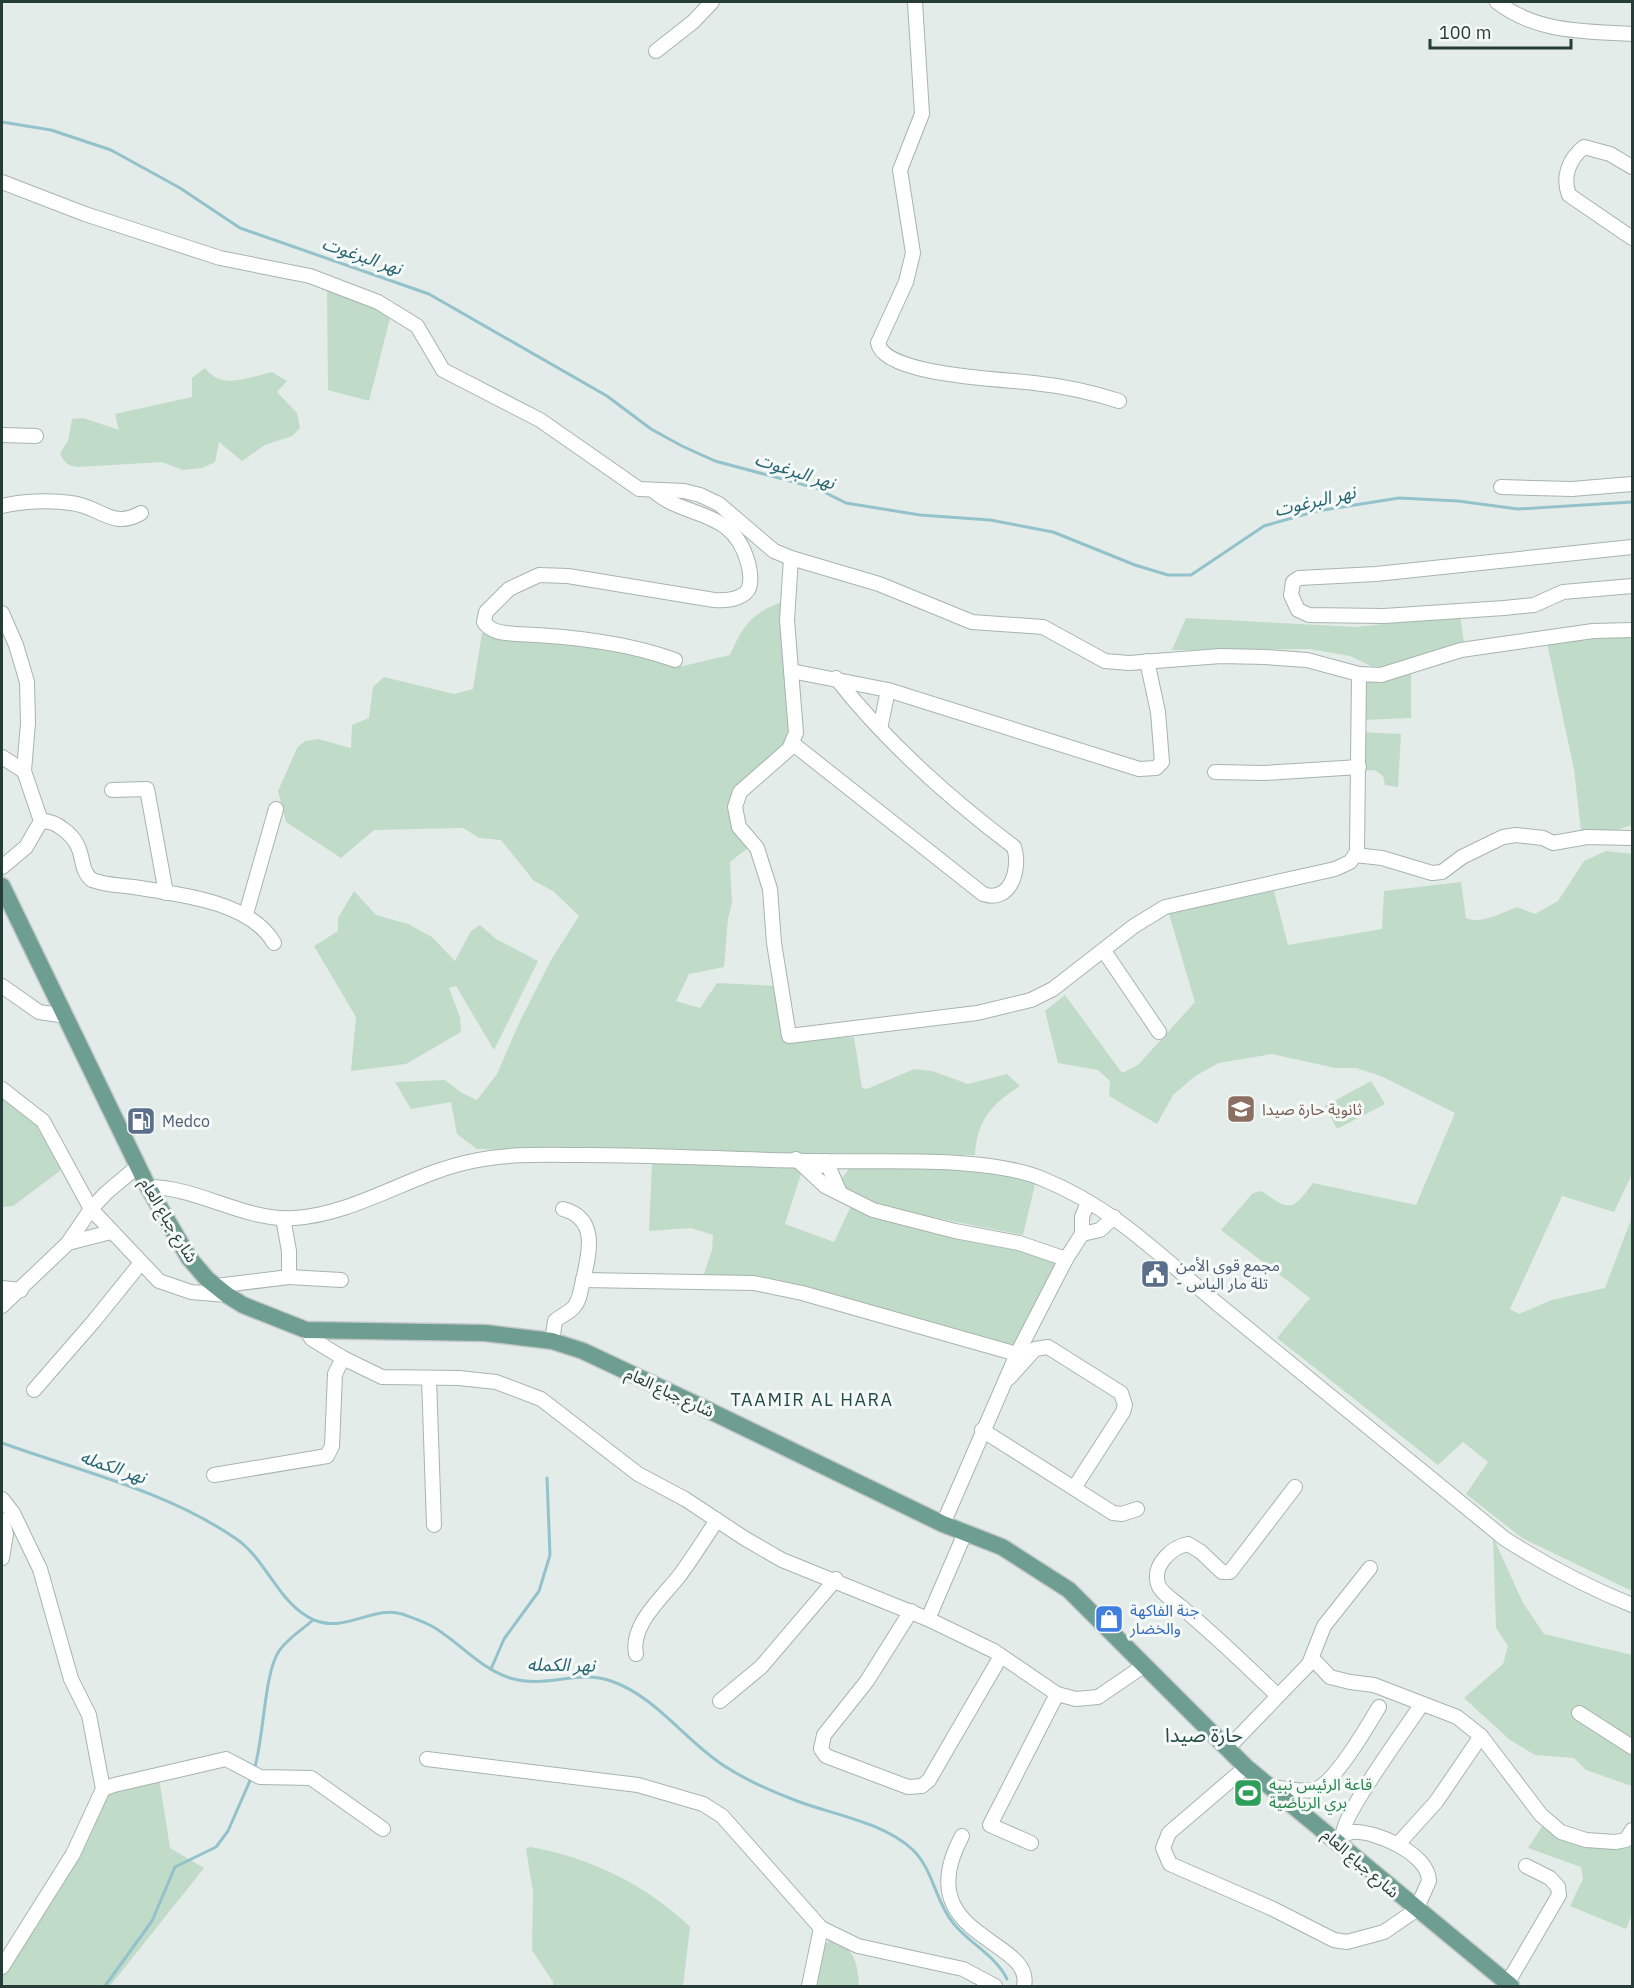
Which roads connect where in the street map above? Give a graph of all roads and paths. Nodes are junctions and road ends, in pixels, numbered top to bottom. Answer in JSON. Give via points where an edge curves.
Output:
{"nodes":[{"id":1,"x":712,"y":2,"type":"edge"},
{"id":2,"x":915,"y":2,"type":"edge"},
{"id":3,"x":1497,"y":2,"type":"edge"},
{"id":4,"x":1632,"y":34,"type":"edge"},
{"id":5,"x":656,"y":51,"type":"dead end"},
{"id":6,"x":1632,"y":167,"type":"edge"},
{"id":7,"x":2,"y":182,"type":"edge"},
{"id":8,"x":1632,"y":238,"type":"edge"},
{"id":9,"x":1119,"y":401,"type":"dead end"},
{"id":10,"x":2,"y":435,"type":"edge"},
{"id":11,"x":36,"y":436,"type":"dead end"},
{"id":12,"x":1632,"y":484,"type":"edge"},
{"id":13,"x":1501,"y":487,"type":"dead end"},
{"id":14,"x":653,"y":490,"type":"junction"},
{"id":15,"x":2,"y":507,"type":"edge"},
{"id":16,"x":141,"y":513,"type":"dead end"},
{"id":17,"x":1632,"y":548,"type":"edge"},
{"id":18,"x":791,"y":558,"type":"junction"},
{"id":19,"x":1632,"y":586,"type":"edge"},
{"id":20,"x":3,"y":621,"type":"edge"},
{"id":21,"x":1632,"y":630,"type":"edge"},
{"id":22,"x":675,"y":660,"type":"dead end"},
{"id":23,"x":1147,"y":662,"type":"junction"},
{"id":24,"x":791,"y":671,"type":"junction"},
{"id":25,"x":1359,"y":674,"type":"junction"},
{"id":26,"x":836,"y":678,"type":"junction"},
{"id":27,"x":888,"y":690,"type":"junction"},
{"id":28,"x":880,"y":729,"type":"junction"},
{"id":29,"x":792,"y":743,"type":"junction"},
{"id":30,"x":2,"y":757,"type":"edge"},
{"id":31,"x":1359,"y":767,"type":"junction"},
{"id":32,"x":24,"y":771,"type":"junction"},
{"id":33,"x":1215,"y":772,"type":"dead end"},
{"id":34,"x":112,"y":790,"type":"dead end"},
{"id":35,"x":276,"y":809,"type":"dead end"},
{"id":36,"x":41,"y":821,"type":"junction"},
{"id":37,"x":1632,"y":838,"type":"edge"},
{"id":38,"x":1355,"y":855,"type":"junction"},
{"id":39,"x":2,"y":867,"type":"edge"},
{"id":40,"x":2,"y":886,"type":"edge"},
{"id":41,"x":166,"y":893,"type":"junction"},
{"id":42,"x":246,"y":914,"type":"junction"},
{"id":43,"x":274,"y":943,"type":"dead end"},
{"id":44,"x":1104,"y":951,"type":"junction"},
{"id":45,"x":2,"y":986,"type":"edge"},
{"id":46,"x":66,"y":1016,"type":"junction"},
{"id":47,"x":1159,"y":1032,"type":"dead end"},
{"id":48,"x":2,"y":1089,"type":"edge"},
{"id":49,"x":796,"y":1159,"type":"junction"},
{"id":50,"x":826,"y":1161,"type":"junction"},
{"id":51,"x":844,"y":1161,"type":"junction"},
{"id":52,"x":138,"y":1166,"type":"junction"},
{"id":53,"x":818,"y":1179,"type":"junction"},
{"id":54,"x":833,"y":1180,"type":"junction"},
{"id":55,"x":148,"y":1187,"type":"junction"},
{"id":56,"x":840,"y":1193,"type":"junction"},
{"id":57,"x":1088,"y":1202,"type":"junction"},
{"id":58,"x":91,"y":1209,"type":"junction"},
{"id":59,"x":563,"y":1209,"type":"dead end"},
{"id":60,"x":1114,"y":1217,"type":"junction"},
{"id":61,"x":283,"y":1218,"type":"junction"},
{"id":62,"x":111,"y":1232,"type":"junction"},
{"id":63,"x":1082,"y":1234,"type":"junction"},
{"id":64,"x":68,"y":1243,"type":"junction"},
{"id":65,"x":1066,"y":1258,"type":"junction"},
{"id":66,"x":140,"y":1263,"type":"junction"},
{"id":67,"x":289,"y":1277,"type":"junction"},
{"id":68,"x":341,"y":1280,"type":"dead end"},
{"id":69,"x":583,"y":1280,"type":"junction"},
{"id":70,"x":2,"y":1288,"type":"edge"},
{"id":71,"x":21,"y":1290,"type":"junction"},
{"id":72,"x":221,"y":1291,"type":"junction"},
{"id":73,"x":2,"y":1306,"type":"edge"},
{"id":74,"x":306,"y":1330,"type":"junction"},
{"id":75,"x":552,"y":1341,"type":"junction"},
{"id":76,"x":1017,"y":1354,"type":"junction"},
{"id":77,"x":343,"y":1358,"type":"junction"},
{"id":78,"x":429,"y":1378,"type":"junction"},
{"id":79,"x":1006,"y":1380,"type":"junction"},
{"id":80,"x":34,"y":1390,"type":"dead end"},
{"id":81,"x":982,"y":1430,"type":"junction"},
{"id":82,"x":214,"y":1475,"type":"dead end"},
{"id":83,"x":1074,"y":1488,"type":"junction"},
{"id":84,"x":1295,"y":1488,"type":"dead end"},
{"id":85,"x":2,"y":1499,"type":"edge"},
{"id":86,"x":1137,"y":1509,"type":"dead end"},
{"id":87,"x":2,"y":1520,"type":"edge"},
{"id":88,"x":717,"y":1520,"type":"junction"},
{"id":89,"x":943,"y":1524,"type":"junction"},
{"id":90,"x":434,"y":1525,"type":"dead end"},
{"id":91,"x":965,"y":1533,"type":"junction"},
{"id":92,"x":2,"y":1558,"type":"edge"},
{"id":93,"x":1370,"y":1568,"type":"dead end"},
{"id":94,"x":836,"y":1580,"type":"junction"},
{"id":95,"x":1632,"y":1605,"type":"edge"},
{"id":96,"x":911,"y":1611,"type":"junction"},
{"id":97,"x":928,"y":1619,"type":"junction"},
{"id":98,"x":636,"y":1654,"type":"dead end"},
{"id":99,"x":1001,"y":1656,"type":"junction"},
{"id":100,"x":1312,"y":1658,"type":"junction"},
{"id":101,"x":1145,"y":1665,"type":"junction"},
{"id":102,"x":1057,"y":1694,"type":"junction"},
{"id":103,"x":1278,"y":1696,"type":"junction"},
{"id":104,"x":720,"y":1701,"type":"dead end"},
{"id":105,"x":1422,"y":1704,"type":"junction"},
{"id":106,"x":1379,"y":1707,"type":"dead end"},
{"id":107,"x":1579,"y":1713,"type":"dead end"},
{"id":108,"x":1481,"y":1736,"type":"junction"},
{"id":109,"x":1632,"y":1747,"type":"edge"},
{"id":110,"x":1228,"y":1748,"type":"junction"},
{"id":111,"x":427,"y":1759,"type":"dead end"},
{"id":112,"x":1246,"y":1767,"type":"junction"},
{"id":113,"x":1271,"y":1787,"type":"junction"},
{"id":114,"x":103,"y":1789,"type":"junction"},
{"id":115,"x":382,"y":1829,"type":"dead end"},
{"id":116,"x":1632,"y":1830,"type":"edge"},
{"id":117,"x":962,"y":1836,"type":"dead end"},
{"id":118,"x":1339,"y":1838,"type":"junction"},
{"id":119,"x":1031,"y":1843,"type":"dead end"},
{"id":120,"x":1398,"y":1844,"type":"junction"},
{"id":121,"x":1526,"y":1866,"type":"dead end"},
{"id":122,"x":1416,"y":1910,"type":"junction"},
{"id":123,"x":821,"y":1928,"type":"junction"},
{"id":124,"x":2,"y":1967,"type":"edge"},
{"id":125,"x":1509,"y":1985,"type":"edge"},
{"id":126,"x":809,"y":1986,"type":"edge"},
{"id":127,"x":995,"y":1986,"type":"edge"},
{"id":128,"x":1024,"y":1986,"type":"edge"}],
"edges":[{"from":1,"to":5,"type":"street"},
{"from":2,"to":9,"type":"street","via":[[922,114],[900,170],[913,253],[906,282],[878,343],[880,350],[916,367],[1095,393]]},
{"from":3,"to":4,"type":"street","via":[[1531,22],[1552,28]]},
{"from":6,"to":8,"type":"street","via":[[1610,154],[1584,147],[1575,154],[1565,176],[1569,195]]},
{"from":7,"to":14,"type":"street","via":[[220,258],[310,276],[378,302],[417,326],[443,370],[540,420],[626,482],[639,489]]},
{"from":10,"to":11,"type":"street"},
{"from":12,"to":13,"type":"street","via":[[1572,489]]},
{"from":14,"to":18,"type":"street","via":[[684,491],[719,504],[774,551]]},
{"from":14,"to":22,"type":"street","via":[[665,501],[706,515],[733,533],[745,549],[749,567],[750,587],[746,592],[732,599],[714,600],[540,575],[509,589],[486,612],[484,622],[503,633],[590,640]]},
{"from":15,"to":16,"type":"street","via":[[73,503],[120,520]]},
{"from":17,"to":19,"type":"street","via":[[1299,578],[1293,582],[1291,596],[1298,610],[1309,615],[1384,616],[1534,605],[1563,592]]},
{"from":18,"to":23,"type":"street","via":[[879,584],[972,622],[1031,625],[1105,660]]},
{"from":18,"to":24,"type":"street"},
{"from":20,"to":32,"type":"street","via":[[27,681]]},
{"from":21,"to":25,"type":"street","via":[[1593,631],[1461,650],[1392,672]]},
{"from":23,"to":25,"type":"street","via":[[1221,656],[1307,660]]},
{"from":23,"to":27,"type":"street","via":[[1162,750],[1161,765],[1151,770]]},
{"from":24,"to":26,"type":"street"},
{"from":24,"to":29,"type":"street","via":[[797,722]]},
{"from":25,"to":31,"type":"street"},
{"from":26,"to":27,"type":"street"},
{"from":26,"to":28,"type":"street"},
{"from":27,"to":28,"type":"street"},
{"from":28,"to":29,"type":"street","via":[[957,803],[1014,847],[1018,866],[1006,891],[992,897],[983,894]]},
{"from":29,"to":44,"type":"street","via":[[740,792],[735,807],[739,827],[757,848],[767,875],[789,1036],[976,1013],[1031,1000],[1053,989]]},
{"from":30,"to":32,"type":"street"},
{"from":31,"to":33,"type":"street"},
{"from":31,"to":38,"type":"street"},
{"from":32,"to":36,"type":"street"},
{"from":34,"to":41,"type":"street","via":[[147,789]]},
{"from":35,"to":42,"type":"street"},
{"from":36,"to":39,"type":"street","via":[[26,847]]},
{"from":36,"to":41,"type":"street","via":[[52,822],[73,836],[84,870],[92,880]]},
{"from":37,"to":38,"type":"street","via":[[1587,837],[1553,843],[1543,838],[1503,837],[1462,857],[1442,872],[1432,873],[1382,858]]},
{"from":38,"to":44,"type":"street","via":[[1335,869],[1165,907]]},
{"from":40,"to":46,"type":"main road","name":"شارع جباع العام"},
{"from":41,"to":42,"type":"street"},
{"from":42,"to":43,"type":"street"},
{"from":44,"to":47,"type":"street"},
{"from":45,"to":46,"type":"street","via":[[39,1012]]},
{"from":46,"to":52,"type":"main road","name":"شارع جباع العام"},
{"from":48,"to":58,"type":"street","via":[[43,1121]]},
{"from":49,"to":50,"type":"street"},
{"from":49,"to":53,"type":"street"},
{"from":49,"to":61,"type":"street","via":[[506,1156],[469,1161],[337,1208]]},
{"from":50,"to":51,"type":"street"},
{"from":50,"to":53,"type":"street","via":[[819,1167]]},
{"from":50,"to":54,"type":"street"},
{"from":51,"to":54,"type":"street","via":[[836,1168]]},
{"from":51,"to":57,"type":"street","via":[[1005,1170],[1040,1178]]},
{"from":52,"to":55,"type":"main road","name":"شارع جباع العام"},
{"from":52,"to":58,"type":"street"},
{"from":53,"to":56,"type":"street"},
{"from":54,"to":56,"type":"street"},
{"from":55,"to":61,"type":"street","via":[[181,1189],[246,1212]]},
{"from":55,"to":72,"type":"main road","name":"شارع جباع العام","via":[[189,1258]]},
{"from":56,"to":65,"type":"street","via":[[873,1210],[1019,1243]]},
{"from":57,"to":60,"type":"street"},
{"from":57,"to":63,"type":"street","via":[[1082,1217]]},
{"from":58,"to":62,"type":"street"},
{"from":58,"to":64,"type":"street"},
{"from":59,"to":69,"type":"street","via":[[575,1215],[590,1233]]},
{"from":60,"to":63,"type":"street","via":[[1100,1230]]},
{"from":60,"to":95,"type":"street","via":[[1504,1539],[1574,1581]]},
{"from":61,"to":67,"type":"street"},
{"from":62,"to":64,"type":"street"},
{"from":62,"to":66,"type":"street"},
{"from":63,"to":65,"type":"street"},
{"from":64,"to":71,"type":"street"},
{"from":65,"to":76,"type":"street"},
{"from":66,"to":72,"type":"street","via":[[159,1281],[191,1292]]},
{"from":66,"to":80,"type":"street"},
{"from":67,"to":68,"type":"street"},
{"from":67,"to":72,"type":"street"},
{"from":69,"to":75,"type":"street","via":[[573,1308],[555,1321]]},
{"from":69,"to":76,"type":"street","via":[[754,1283]]},
{"from":70,"to":71,"type":"street"},
{"from":71,"to":73,"type":"street"},
{"from":72,"to":74,"type":"main road","name":"شارع جباع العام","via":[[243,1305]]},
{"from":74,"to":75,"type":"main road","name":"شارع جباع العام","via":[[485,1333]]},
{"from":74,"to":77,"type":"street","via":[[312,1339]]},
{"from":75,"to":89,"type":"main road","name":"شارع جباع العام","via":[[583,1351]]},
{"from":76,"to":79,"type":"street"},
{"from":77,"to":78,"type":"street","via":[[382,1377]]},
{"from":77,"to":82,"type":"street","via":[[335,1374],[332,1446],[327,1456]]},
{"from":78,"to":88,"type":"street","via":[[496,1382],[541,1399],[638,1474]]},
{"from":78,"to":90,"type":"street"},
{"from":79,"to":81,"type":"street"},
{"from":79,"to":83,"type":"street","via":[[1016,1374],[1035,1349],[1048,1347],[1121,1393],[1123,1412]]},
{"from":81,"to":83,"type":"street"},
{"from":81,"to":89,"type":"street"},
{"from":83,"to":86,"type":"street","via":[[1118,1514]]},
{"from":84,"to":103,"type":"street","via":[[1232,1571],[1222,1572],[1188,1544],[1170,1551],[1157,1579],[1164,1593],[1220,1639]]},
{"from":85,"to":114,"type":"street","via":[[40,1569],[71,1679],[89,1715]]},
{"from":87,"to":92,"type":"street","via":[[6,1534]]},
{"from":88,"to":94,"type":"street","via":[[782,1560]]},
{"from":88,"to":98,"type":"street","via":[[644,1620],[636,1639]]},
{"from":89,"to":91,"type":"main road","name":"شارع جباع العام"},
{"from":91,"to":97,"type":"street"},
{"from":91,"to":101,"type":"main road","name":"شارع جباع العام","via":[[1011,1553],[1069,1590]]},
{"from":93,"to":100,"type":"street","via":[[1324,1626]]},
{"from":94,"to":96,"type":"street"},
{"from":94,"to":104,"type":"street","via":[[761,1667]]},
{"from":96,"to":97,"type":"street"},
{"from":96,"to":99,"type":"street","via":[[867,1681],[824,1735],[821,1749],[826,1756],[908,1787],[922,1786],[949,1749]]},
{"from":97,"to":99,"type":"street"},
{"from":99,"to":102,"type":"street"},
{"from":100,"to":103,"type":"street"},
{"from":100,"to":105,"type":"street","via":[[1330,1677],[1374,1685]]},
{"from":101,"to":102,"type":"street","via":[[1098,1698],[1076,1699]]},
{"from":101,"to":110,"type":"main road","name":"شارع جباع العام"},
{"from":102,"to":119,"type":"street","via":[[990,1825]]},
{"from":103,"to":110,"type":"street"},
{"from":105,"to":108,"type":"street","via":[[1457,1717]]},
{"from":105,"to":118,"type":"street","via":[[1360,1797]]},
{"from":106,"to":113,"type":"street","via":[[1359,1743],[1320,1788]]},
{"from":107,"to":109,"type":"street"},
{"from":108,"to":116,"type":"street","via":[[1540,1815],[1561,1832],[1586,1840],[1615,1842],[1626,1839]]},
{"from":108,"to":120,"type":"street","via":[[1436,1803]]},
{"from":110,"to":112,"type":"main road","name":"شارع جباع العام"},
{"from":111,"to":123,"type":"street","via":[[638,1785],[703,1804],[722,1816]]},
{"from":112,"to":113,"type":"main road","name":"شارع جباع العام"},
{"from":112,"to":122,"type":"street","via":[[1169,1833],[1163,1848],[1170,1864],[1334,1940],[1369,1938]]},
{"from":113,"to":118,"type":"main road","name":"شارع جباع العام"},
{"from":114,"to":115,"type":"street","via":[[230,1760],[254,1775],[311,1778]]},
{"from":114,"to":124,"type":"street","via":[[73,1854]]},
{"from":117,"to":128,"type":"street","via":[[947,1881],[950,1901],[961,1918],[1017,1961],[1022,1967]]},
{"from":118,"to":120,"type":"street","via":[[1365,1832]]},
{"from":118,"to":122,"type":"main road","name":"شارع جباع العام"},
{"from":120,"to":122,"type":"street","via":[[1425,1866],[1430,1877]]},
{"from":121,"to":125,"type":"street","via":[[1550,1878],[1559,1895]]},
{"from":122,"to":125,"type":"main road","name":"شارع جباع العام"},
{"from":123,"to":126,"type":"street"},
{"from":123,"to":127,"type":"street","via":[[858,1946],[963,1969]]}]}
